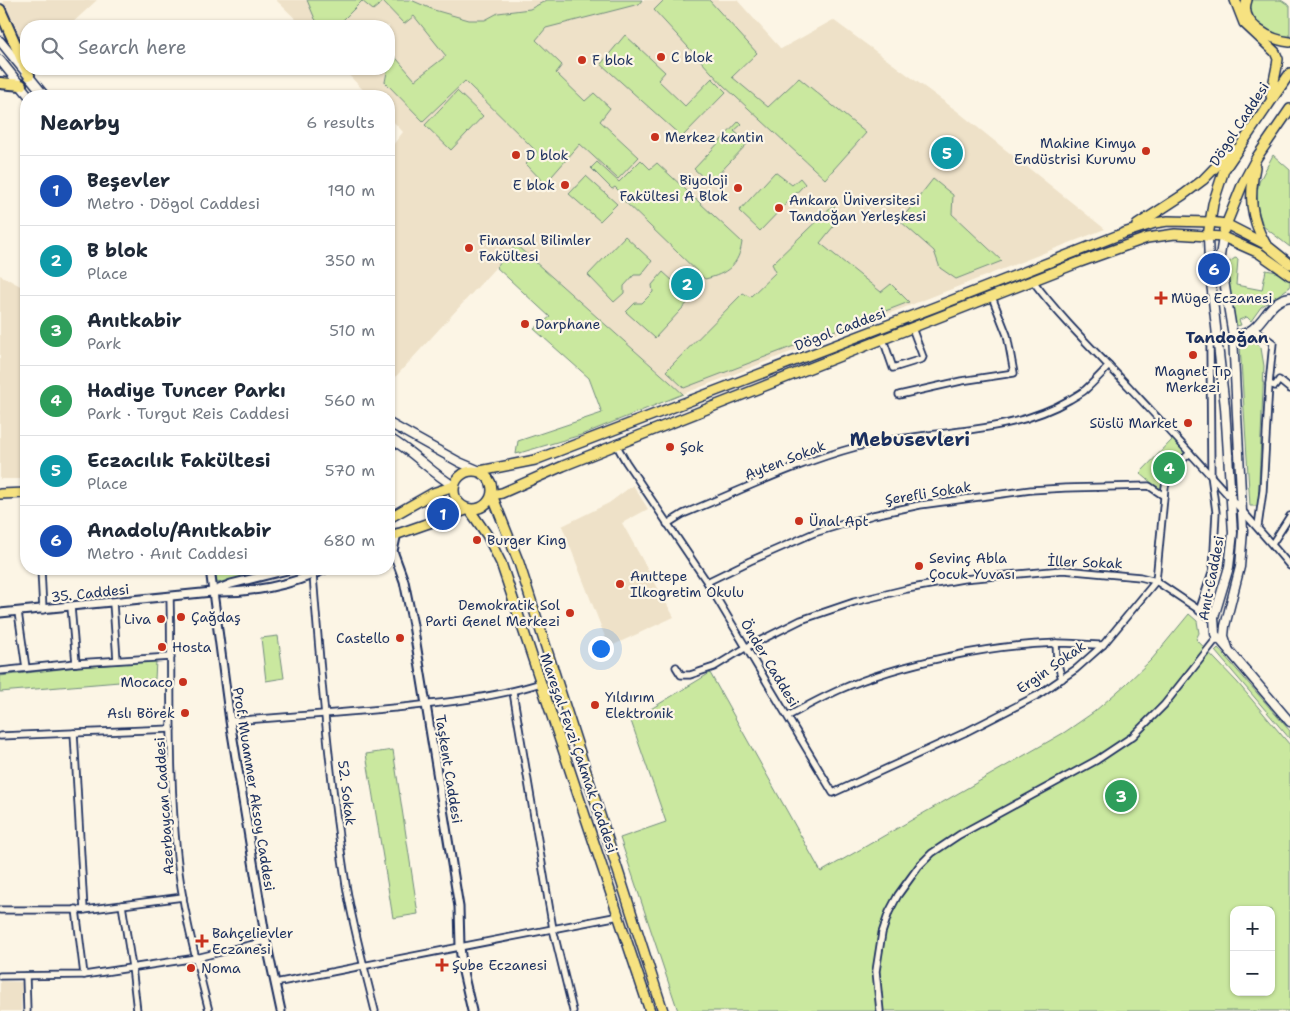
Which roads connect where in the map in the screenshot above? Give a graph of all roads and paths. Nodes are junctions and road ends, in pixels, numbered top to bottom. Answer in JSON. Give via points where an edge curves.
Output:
{"nodes":[{"id":1,"x":1235,"y":0,"type":"edge"},
{"id":2,"x":1247,"y":0,"type":"edge"},
{"id":3,"x":0,"y":10,"type":"edge"},
{"id":4,"x":0,"y":41,"type":"edge"},
{"id":5,"x":1290,"y":42,"type":"edge"},
{"id":6,"x":20,"y":55,"type":"edge"},
{"id":7,"x":0,"y":60,"type":"edge"},
{"id":8,"x":20,"y":64,"type":"edge"},
{"id":9,"x":1290,"y":73,"type":"edge"},
{"id":10,"x":29,"y":75,"type":"edge"},
{"id":11,"x":0,"y":83,"type":"edge"},
{"id":12,"x":20,"y":85,"type":"junction"},
{"id":13,"x":24,"y":90,"type":"edge"},
{"id":14,"x":40,"y":90,"type":"edge"},
{"id":15,"x":1270,"y":101,"type":"junction"},
{"id":16,"x":1290,"y":109,"type":"edge"},
{"id":17,"x":1248,"y":134,"type":"junction"},
{"id":18,"x":1257,"y":157,"type":"junction"},
{"id":19,"x":1210,"y":222,"type":"junction"},
{"id":20,"x":1226,"y":224,"type":"junction"},
{"id":21,"x":1124,"y":233,"type":"junction"},
{"id":22,"x":1208,"y":236,"type":"junction"},
{"id":23,"x":1223,"y":237,"type":"junction"},
{"id":24,"x":1265,"y":244,"type":"junction"},
{"id":25,"x":1290,"y":264,"type":"edge"},
{"id":26,"x":1290,"y":275,"type":"edge"},
{"id":27,"x":1033,"y":281,"type":"junction"},
{"id":28,"x":992,"y":297,"type":"junction"},
{"id":29,"x":1290,"y":297,"type":"edge"},
{"id":30,"x":912,"y":328,"type":"junction"},
{"id":31,"x":1254,"y":329,"type":"junction"},
{"id":32,"x":1233,"y":336,"type":"junction"},
{"id":33,"x":883,"y":339,"type":"junction"},
{"id":34,"x":1218,"y":340,"type":"junction"},
{"id":35,"x":1109,"y":366,"type":"junction"},
{"id":36,"x":1269,"y":384,"type":"junction"},
{"id":37,"x":1290,"y":389,"type":"edge"},
{"id":38,"x":899,"y":395,"type":"dead end"},
{"id":39,"x":395,"y":426,"type":"edge"},
{"id":40,"x":395,"y":442,"type":"edge"},
{"id":41,"x":617,"y":446,"type":"junction"},
{"id":42,"x":1190,"y":452,"type":"junction"},
{"id":43,"x":480,"y":471,"type":"junction"},
{"id":44,"x":1211,"y":476,"type":"junction"},
{"id":45,"x":454,"y":486,"type":"junction"},
{"id":46,"x":0,"y":488,"type":"edge"},
{"id":47,"x":20,"y":488,"type":"edge"},
{"id":48,"x":20,"y":493,"type":"edge"},
{"id":49,"x":0,"y":494,"type":"edge"},
{"id":50,"x":492,"y":495,"type":"junction"},
{"id":51,"x":1164,"y":496,"type":"junction"},
{"id":52,"x":1232,"y":500,"type":"junction"},
{"id":53,"x":469,"y":509,"type":"junction"},
{"id":54,"x":1242,"y":512,"type":"junction"},
{"id":55,"x":395,"y":514,"type":"edge"},
{"id":56,"x":1290,"y":516,"type":"edge"},
{"id":57,"x":667,"y":524,"type":"junction"},
{"id":58,"x":1258,"y":526,"type":"junction"},
{"id":59,"x":395,"y":534,"type":"edge"},
{"id":60,"x":1272,"y":544,"type":"junction"},
{"id":61,"x":395,"y":554,"type":"edge"},
{"id":62,"x":1290,"y":566,"type":"edge"},
{"id":63,"x":41,"y":575,"type":"edge"},
{"id":64,"x":211,"y":575,"type":"edge"},
{"id":65,"x":267,"y":575,"type":"edge"},
{"id":66,"x":313,"y":575,"type":"joint"},
{"id":67,"x":1156,"y":581,"type":"junction"},
{"id":68,"x":707,"y":582,"type":"junction"},
{"id":69,"x":212,"y":592,"type":"junction"},
{"id":70,"x":170,"y":597,"type":"junction"},
{"id":71,"x":113,"y":603,"type":"junction"},
{"id":72,"x":71,"y":607,"type":"junction"},
{"id":73,"x":43,"y":610,"type":"junction"},
{"id":74,"x":1199,"y":611,"type":"junction"},
{"id":75,"x":18,"y":612,"type":"junction"},
{"id":76,"x":0,"y":614,"type":"edge"},
{"id":77,"x":1214,"y":620,"type":"junction"},
{"id":78,"x":1225,"y":626,"type":"junction"},
{"id":79,"x":1217,"y":638,"type":"junction"},
{"id":80,"x":1056,"y":644,"type":"junction"},
{"id":81,"x":1103,"y":645,"type":"junction"},
{"id":82,"x":745,"y":648,"type":"junction"},
{"id":83,"x":1230,"y":652,"type":"junction"},
{"id":84,"x":172,"y":657,"type":"junction"},
{"id":85,"x":117,"y":660,"type":"junction"},
{"id":86,"x":76,"y":663,"type":"junction"},
{"id":87,"x":676,"y":667,"type":"dead end"},
{"id":88,"x":26,"y":668,"type":"junction"},
{"id":89,"x":0,"y":671,"type":"edge"},
{"id":90,"x":1062,"y":679,"type":"junction"},
{"id":91,"x":541,"y":683,"type":"junction"},
{"id":92,"x":512,"y":692,"type":"junction"},
{"id":93,"x":426,"y":705,"type":"junction"},
{"id":94,"x":324,"y":714,"type":"junction"},
{"id":95,"x":788,"y":716,"type":"junction"},
{"id":96,"x":230,"y":721,"type":"junction"},
{"id":97,"x":1290,"y":722,"type":"edge"},
{"id":98,"x":171,"y":729,"type":"junction"},
{"id":99,"x":74,"y":732,"type":"junction"},
{"id":100,"x":0,"y":736,"type":"edge"},
{"id":101,"x":833,"y":793,"type":"joint"},
{"id":102,"x":183,"y":897,"type":"junction"},
{"id":103,"x":122,"y":905,"type":"junction"},
{"id":104,"x":76,"y":909,"type":"junction"},
{"id":105,"x":0,"y":910,"type":"edge"},
{"id":106,"x":84,"y":910,"type":"junction"},
{"id":107,"x":620,"y":916,"type":"junction"},
{"id":108,"x":552,"y":928,"type":"junction"},
{"id":109,"x":266,"y":941,"type":"junction"},
{"id":110,"x":460,"y":947,"type":"junction"},
{"id":111,"x":196,"y":958,"type":"junction"},
{"id":112,"x":132,"y":967,"type":"junction"},
{"id":113,"x":364,"y":967,"type":"junction"},
{"id":114,"x":0,"y":976,"type":"edge"},
{"id":115,"x":26,"y":976,"type":"junction"},
{"id":116,"x":84,"y":976,"type":"junction"},
{"id":117,"x":275,"y":983,"type":"junction"},
{"id":118,"x":27,"y":1011,"type":"edge"},
{"id":119,"x":138,"y":1011,"type":"edge"},
{"id":120,"x":209,"y":1011,"type":"edge"},
{"id":121,"x":281,"y":1011,"type":"edge"},
{"id":122,"x":376,"y":1011,"type":"edge"},
{"id":123,"x":472,"y":1011,"type":"edge"},
{"id":124,"x":573,"y":1011,"type":"edge"},
{"id":125,"x":650,"y":1011,"type":"edge"},
{"id":126,"x":663,"y":1011,"type":"edge"},
{"id":127,"x":880,"y":1011,"type":"edge"}],
"edges":[{"from":1,"to":15,"type":"main road","via":[[1244,23],[1275,52],[1278,59]]},
{"from":2,"to":5,"type":"main road","via":[[1251,22],[1262,33]]},
{"from":3,"to":6,"type":"highway"},
{"from":4,"to":8,"type":"main road"},
{"from":7,"to":12,"type":"main road"},
{"from":9,"to":15,"type":"main road","name":"Dögol Caddesi"},
{"from":10,"to":14,"type":"main road"},
{"from":11,"to":12,"type":"highway"},
{"from":12,"to":13,"type":"main road"},
{"from":15,"to":17,"type":"main road","name":"Dögol Caddesi"},
{"from":16,"to":18,"type":"main road"},
{"from":17,"to":19,"type":"main road","name":"Dögol Caddesi","via":[[1224,170]]},
{"from":17,"to":21,"type":"main road","via":[[1203,180]]},
{"from":18,"to":20,"type":"main road"},
{"from":18,"to":24,"type":"main road","via":[[1251,198],[1255,221]]},
{"from":19,"to":20,"type":"main road","name":"Dögol Caddesi"},
{"from":19,"to":21,"type":"main road","name":"Dögol Caddesi","via":[[1168,221]]},
{"from":19,"to":22,"type":"main road","name":"Dögol Caddesi"},
{"from":20,"to":23,"type":"main road"},
{"from":20,"to":24,"type":"main road"},
{"from":21,"to":43,"type":"main road","name":"Dögol Caddesi","via":[[544,457]]},
{"from":22,"to":23,"type":"main road","name":"Dögol Caddesi"},
{"from":22,"to":27,"type":"main road","name":"Dögol Caddesi","via":[[1175,234],[1147,238]]},
{"from":22,"to":34,"type":"main road","name":"Anıt Caddesi"},
{"from":23,"to":26,"type":"main road","via":[[1259,253]]},
{"from":23,"to":32,"type":"main road","name":"Anıt Caddesi","via":[[1220,256]]},
{"from":24,"to":25,"type":"main road"},
{"from":27,"to":28,"type":"main road","name":"Dögol Caddesi"},
{"from":27,"to":35,"type":"street","via":[[1048,302]]},
{"from":28,"to":30,"type":"main road","name":"Dögol Caddesi"},
{"from":28,"to":38,"type":"street","via":[[1007,335],[1014,373]]},
{"from":29,"to":31,"type":"main road","via":[[1272,307]]},
{"from":30,"to":33,"type":"main road","name":"Dögol Caddesi"},
{"from":30,"to":33,"type":"street","via":[[922,359],[893,368]]},
{"from":31,"to":32,"type":"main road"},
{"from":31,"to":36,"type":"street","via":[[1273,343]]},
{"from":32,"to":54,"type":"main road","name":"Anıt Caddesi"},
{"from":33,"to":41,"type":"main road","name":"Dögol Caddesi"},
{"from":34,"to":44,"type":"street","via":[[1210,345]]},
{"from":34,"to":52,"type":"main road","name":"Anıt Caddesi"},
{"from":35,"to":42,"type":"street"},
{"from":35,"to":57,"type":"street","name":"Ayten Sokak","via":[[1084,391],[1028,419],[856,448],[797,467],[683,514]]},
{"from":36,"to":37,"type":"street","via":[[1275,386],[1279,380]]},
{"from":36,"to":58,"type":"street"},
{"from":39,"to":43,"type":"main road"},
{"from":40,"to":45,"type":"main road"},
{"from":41,"to":50,"type":"main road","name":"Dögol Caddesi"},
{"from":41,"to":57,"type":"street","name":"Önder Caddesi"},
{"from":42,"to":44,"type":"street"},
{"from":42,"to":51,"type":"street","via":[[1168,477]]},
{"from":43,"to":45,"type":"main road","via":[[463,473]]},
{"from":43,"to":50,"type":"main road","via":[[490,480]]},
{"from":44,"to":52,"type":"street"},
{"from":44,"to":74,"type":"street","via":[[1216,512],[1213,569]]},
{"from":45,"to":53,"type":"main road","via":[[456,498]]},
{"from":45,"to":55,"type":"main road","via":[[433,492]]},
{"from":46,"to":47,"type":"main road"},
{"from":48,"to":49,"type":"main road"},
{"from":50,"to":53,"type":"main road","via":[[487,504]]},
{"from":50,"to":126,"type":"main road","name":"Mareşal Fevzi Çakmak Caddesi","via":[[522,572]]},
{"from":51,"to":67,"type":"street"},
{"from":51,"to":68,"type":"street","name":"Şerefli Sokak","via":[[1149,486],[1064,488],[920,505],[814,533]]},
{"from":52,"to":54,"type":"street"},
{"from":52,"to":77,"type":"main road","name":"Anıt Caddesi","via":[[1230,557]]},
{"from":53,"to":59,"type":"main road"},
{"from":53,"to":91,"type":"main road","name":"Mareşal Fevzi Çakmak Caddesi","via":[[501,563]]},
{"from":54,"to":58,"type":"street"},
{"from":54,"to":78,"type":"main road","name":"Anıt Caddesi","via":[[1240,567]]},
{"from":56,"to":60,"type":"street"},
{"from":57,"to":68,"type":"street","name":"Önder Caddesi"},
{"from":58,"to":60,"type":"street"},
{"from":60,"to":62,"type":"street"},
{"from":61,"to":93,"type":"street","name":"Taşkent Caddesi","via":[[404,581]]},
{"from":63,"to":73,"type":"street"},
{"from":64,"to":69,"type":"street","name":"Prof. Muammer Aksoy Caddesi"},
{"from":65,"to":69,"type":"street"},
{"from":66,"to":69,"type":"street","via":[[262,589]]},
{"from":66,"to":94,"type":"street","name":"52. Sokak"},
{"from":67,"to":74,"type":"street","name":"İller Sokak"},
{"from":67,"to":81,"type":"street","name":"Ergin Sokak"},
{"from":67,"to":82,"type":"street","name":"İller Sokak","via":[[1063,570],[936,583],[854,602],[801,620]]},
{"from":68,"to":82,"type":"street","name":"Önder Caddesi"},
{"from":69,"to":70,"type":"street","name":"35. Caddesi"},
{"from":69,"to":96,"type":"street","name":"Prof. Muammer Aksoy Caddesi"},
{"from":70,"to":71,"type":"street","name":"35. Caddesi"},
{"from":70,"to":84,"type":"street","name":"Azerbaycan Caddesi"},
{"from":71,"to":72,"type":"street","name":"35. Caddesi"},
{"from":71,"to":85,"type":"street"},
{"from":72,"to":73,"type":"street","name":"35. Caddesi"},
{"from":72,"to":86,"type":"street"},
{"from":73,"to":75,"type":"street","name":"35. Caddesi"},
{"from":74,"to":77,"type":"street","name":"İller Sokak"},
{"from":75,"to":76,"type":"street","name":"35. Caddesi"},
{"from":75,"to":88,"type":"street"},
{"from":77,"to":79,"type":"main road","name":"Anıt Caddesi"},
{"from":78,"to":79,"type":"main road"},
{"from":78,"to":83,"type":"main road","name":"Anıt Caddesi"},
{"from":79,"to":83,"type":"main road","name":"Anıt Caddesi"},
{"from":79,"to":127,"type":"street","via":[[1164,705],[1133,736],[1097,760],[959,835],[918,866],[898,895],[882,933],[876,971]]},
{"from":80,"to":81,"type":"street"},
{"from":80,"to":90,"type":"street"},
{"from":80,"to":95,"type":"street","via":[[987,650],[916,665],[840,690]]},
{"from":81,"to":90,"type":"street","name":"Ergin Sokak"},
{"from":82,"to":87,"type":"street","name":"İller Sokak","via":[[714,667],[690,675],[681,675]]},
{"from":82,"to":95,"type":"street","name":"Önder Caddesi"},
{"from":83,"to":97,"type":"main road"},
{"from":84,"to":85,"type":"street"},
{"from":84,"to":98,"type":"street","name":"Azerbaycan Caddesi"},
{"from":85,"to":86,"type":"street"},
{"from":86,"to":88,"type":"street"},
{"from":88,"to":89,"type":"street"},
{"from":90,"to":101,"type":"street","name":"Ergin Sokak","via":[[964,733]]},
{"from":91,"to":92,"type":"street"},
{"from":91,"to":107,"type":"main road","name":"Mareşal Fevzi Çakmak Caddesi"},
{"from":92,"to":93,"type":"street"},
{"from":92,"to":108,"type":"street"},
{"from":93,"to":94,"type":"street"},
{"from":93,"to":110,"type":"street","name":"Taşkent Caddesi","via":[[459,907]]},
{"from":94,"to":96,"type":"street"},
{"from":94,"to":113,"type":"street","name":"52. Sokak","via":[[347,886]]},
{"from":95,"to":101,"type":"street","name":"Önder Caddesi"},
{"from":96,"to":109,"type":"street","name":"Prof. Muammer Aksoy Caddesi"},
{"from":98,"to":99,"type":"street"},
{"from":98,"to":102,"type":"street","name":"Azerbaycan Caddesi","via":[[177,855]]},
{"from":99,"to":100,"type":"street"},
{"from":99,"to":106,"type":"street"},
{"from":102,"to":103,"type":"street"},
{"from":102,"to":111,"type":"street","name":"Azerbaycan Caddesi"},
{"from":103,"to":106,"type":"street"},
{"from":103,"to":112,"type":"street"},
{"from":104,"to":105,"type":"street"},
{"from":104,"to":106,"type":"street"},
{"from":104,"to":116,"type":"street"},
{"from":107,"to":108,"type":"street"},
{"from":107,"to":125,"type":"main road","name":"Mareşal Fevzi Çakmak Caddesi"},
{"from":108,"to":110,"type":"street"},
{"from":108,"to":124,"type":"street"},
{"from":109,"to":111,"type":"street"},
{"from":109,"to":117,"type":"street","name":"Prof. Muammer Aksoy Caddesi"},
{"from":110,"to":113,"type":"street"},
{"from":110,"to":123,"type":"street","name":"Taşkent Caddesi"},
{"from":111,"to":112,"type":"street"},
{"from":111,"to":120,"type":"street","name":"Azerbaycan Caddesi"},
{"from":112,"to":116,"type":"street"},
{"from":112,"to":119,"type":"street"},
{"from":113,"to":117,"type":"street"},
{"from":113,"to":122,"type":"street","name":"52. Sokak"},
{"from":114,"to":115,"type":"street"},
{"from":115,"to":116,"type":"street"},
{"from":115,"to":118,"type":"street"},
{"from":117,"to":121,"type":"street","name":"Prof. Muammer Aksoy Caddesi"}]}
